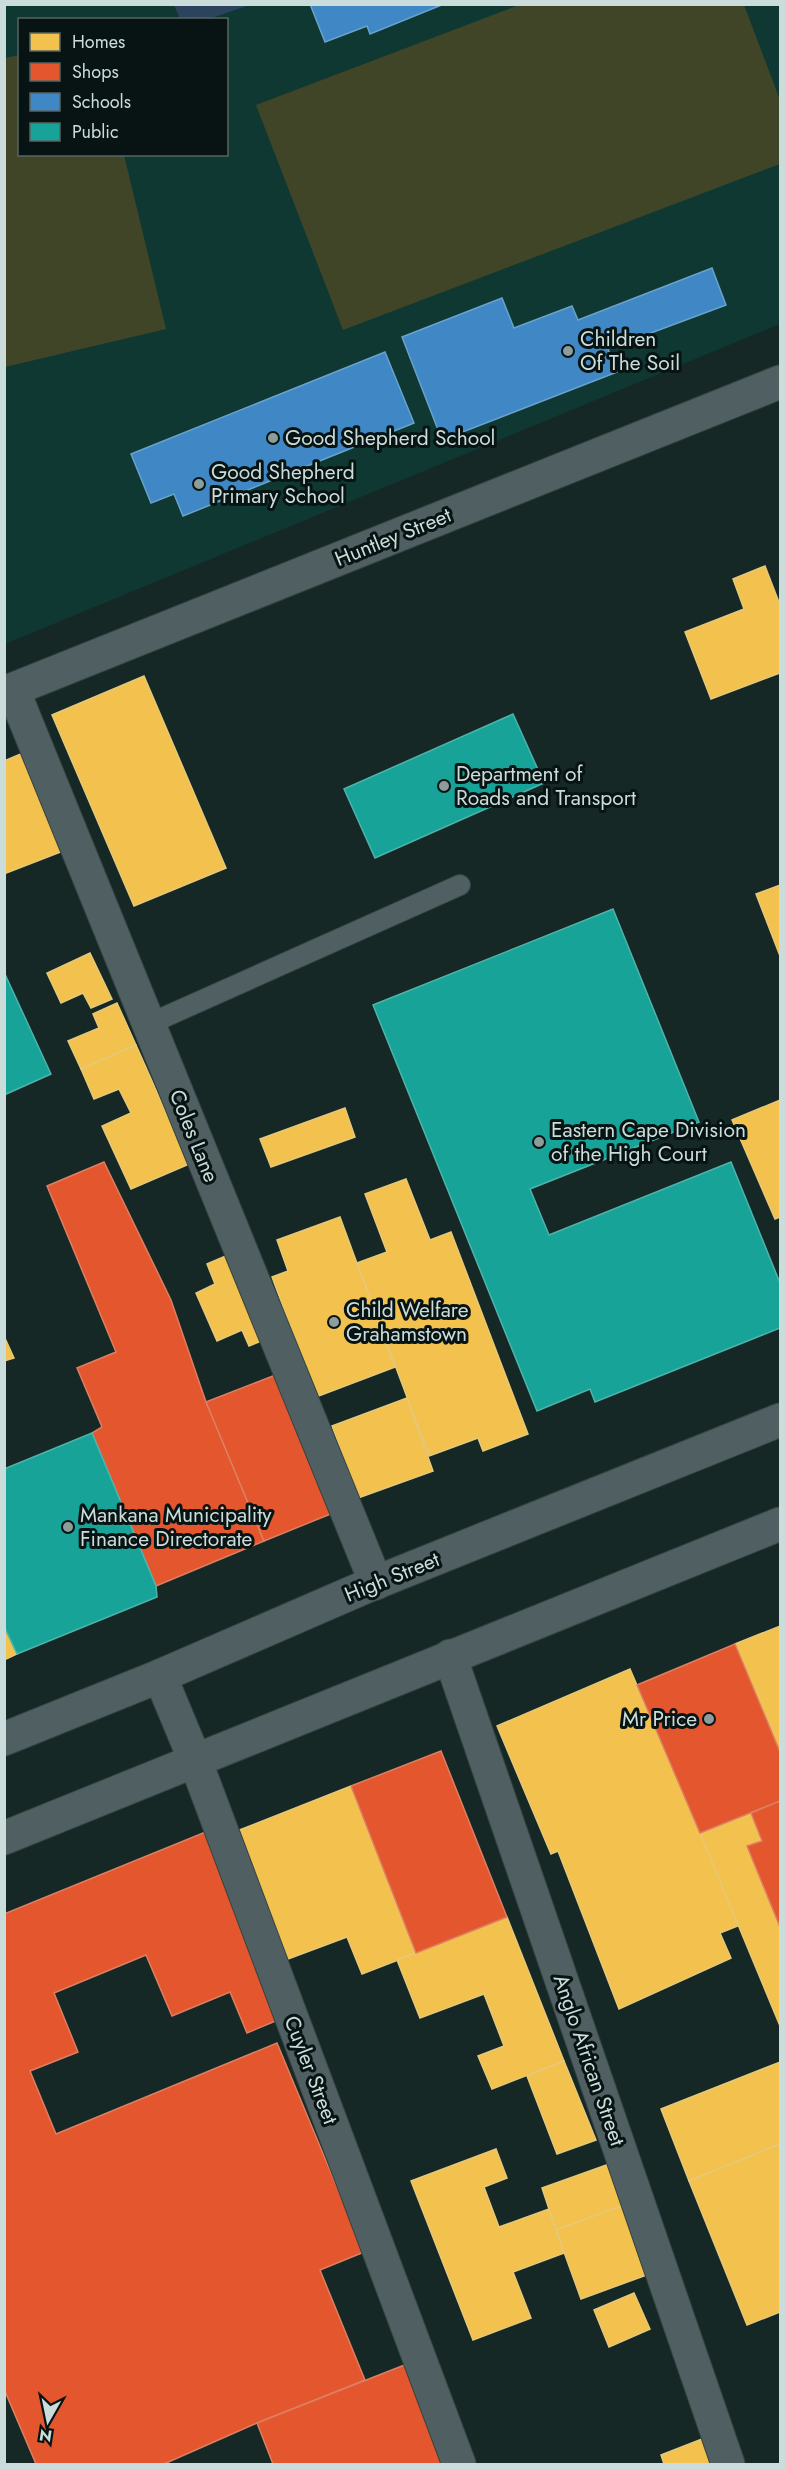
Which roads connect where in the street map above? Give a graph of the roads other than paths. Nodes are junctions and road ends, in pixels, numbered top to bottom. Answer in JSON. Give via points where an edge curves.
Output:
{"nodes":[{"id":1,"x":780,"y":382,"type":"edge"},
{"id":2,"x":9,"y":691,"type":"edge"},
{"id":3,"x":460,"y":885,"type":"dead end"},
{"id":4,"x":149,"y":1024,"type":"junction"},
{"id":5,"x":780,"y":1420,"type":"edge"},
{"id":6,"x":780,"y":1524,"type":"edge"},
{"id":7,"x":376,"y":1583,"type":"junction"},
{"id":8,"x":450,"y":1656,"type":"junction"},
{"id":9,"x":160,"y":1676,"type":"junction"},
{"id":10,"x":4,"y":1739,"type":"edge"},
{"id":11,"x":195,"y":1760,"type":"junction"},
{"id":12,"x":4,"y":1838,"type":"edge"},
{"id":13,"x":459,"y":2464,"type":"edge"},
{"id":14,"x":728,"y":2464,"type":"edge"}],
"edges":[{"from":1,"to":2,"type":"street","name":"Huntley Street"},
{"from":2,"to":4,"type":"street","name":"Coles Lane"},
{"from":3,"to":4,"type":"lane"},
{"from":4,"to":7,"type":"street","name":"Coles Lane"},
{"from":5,"to":7,"type":"street","name":"High Street"},
{"from":6,"to":8,"type":"street"},
{"from":7,"to":9,"type":"street","name":"High Street"},
{"from":8,"to":11,"type":"street"},
{"from":8,"to":14,"type":"street","name":"Anglo African Street"},
{"from":9,"to":10,"type":"street","name":"High Street"},
{"from":9,"to":11,"type":"street","name":"Cuyler Street"},
{"from":11,"to":12,"type":"street"},
{"from":11,"to":13,"type":"street","name":"Cuyler Street"}]}
